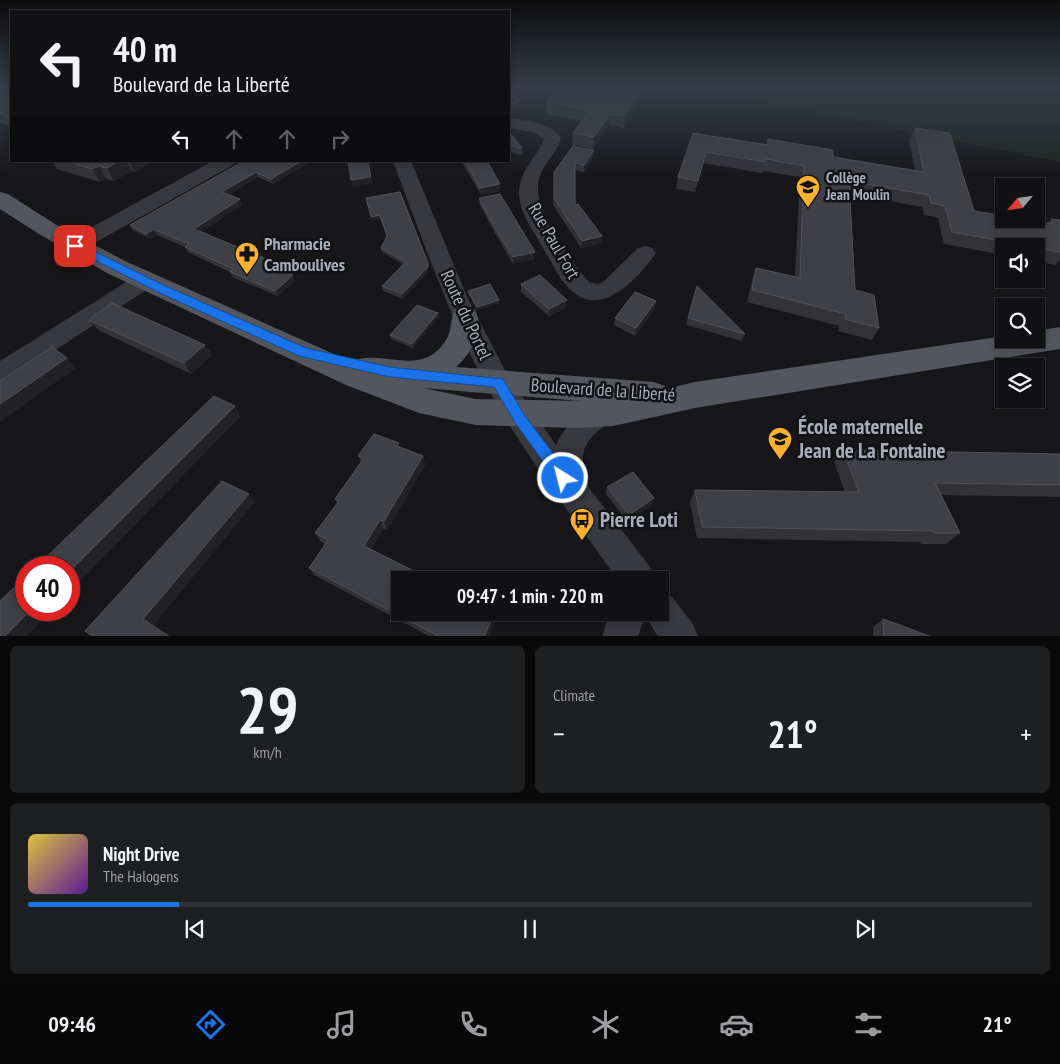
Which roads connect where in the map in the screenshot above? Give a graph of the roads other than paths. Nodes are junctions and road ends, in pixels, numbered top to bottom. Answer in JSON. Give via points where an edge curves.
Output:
{"nodes":[{"id":1,"x":510,"y":123,"type":"edge"},
{"id":2,"x":226,"y":162,"type":"edge"},
{"id":3,"x":402,"y":162,"type":"edge"},
{"id":4,"x":0,"y":199,"type":"edge"},
{"id":5,"x":75,"y":246,"type":"junction"},
{"id":6,"x":645,"y":253,"type":"dead end"},
{"id":7,"x":144,"y":280,"type":"junction"},
{"id":8,"x":465,"y":317,"type":"junction"},
{"id":9,"x":1060,"y":338,"type":"edge"},
{"id":10,"x":0,"y":374,"type":"edge"},
{"id":11,"x":486,"y":374,"type":"junction"},
{"id":12,"x":392,"y":381,"type":"junction"},
{"id":13,"x":654,"y":395,"type":"junction"},
{"id":14,"x":695,"y":395,"type":"junction"},
{"id":15,"x":516,"y":413,"type":"junction"},
{"id":16,"x":547,"y":414,"type":"junction"},
{"id":17,"x":600,"y":414,"type":"junction"},
{"id":18,"x":547,"y":456,"type":"junction"},
{"id":19,"x":578,"y":499,"type":"junction"},
{"id":20,"x":631,"y":571,"type":"edge"},
{"id":21,"x":625,"y":621,"type":"edge"},
{"id":22,"x":669,"y":621,"type":"edge"},
{"id":23,"x":620,"y":636,"type":"edge"},
{"id":24,"x":680,"y":636,"type":"edge"}],
"edges":[{"from":1,"to":6,"type":"street","name":"Rue Paul Fort","via":[[540,130],[553,138],[532,173],[528,197],[534,214],[581,287],[592,292],[604,292]]},
{"from":2,"to":5,"type":"street"},
{"from":3,"to":8,"type":"street","name":"Route du Portel"},
{"from":4,"to":5,"type":"main road","name":"Boulevard de la Liberté"},
{"from":5,"to":7,"type":"main road","name":"Boulevard de la Liberté"},
{"from":7,"to":10,"type":"street"},
{"from":7,"to":12,"type":"main road","name":"Boulevard de la Liberté","via":[[304,352]]},
{"from":8,"to":11,"type":"street","name":"Route du Portel"},
{"from":8,"to":12,"type":"main road","via":[[465,330],[450,356],[432,367]]},
{"from":9,"to":14,"type":"main road","name":"Boulevard de la Liberté"},
{"from":11,"to":12,"type":"main road","via":[[455,389],[438,392]]},
{"from":11,"to":13,"type":"main road","name":"Boulevard de la Liberté"},
{"from":11,"to":15,"type":"street","name":"Route du Portel"},
{"from":12,"to":15,"type":"main road","name":"Boulevard de la Liberté","via":[[433,404],[487,413]]},
{"from":13,"to":14,"type":"main road","name":"Boulevard de la Liberté"},
{"from":13,"to":16,"type":"street","via":[[609,403],[568,403]]},
{"from":14,"to":17,"type":"main road","name":"Boulevard de la Liberté"},
{"from":15,"to":16,"type":"main road","name":"Boulevard de la Liberté"},
{"from":15,"to":18,"type":"street","name":"Route du Portel"},
{"from":16,"to":17,"type":"main road","name":"Boulevard de la Liberté"},
{"from":16,"to":18,"type":"street","via":[[539,430]]},
{"from":17,"to":19,"type":"street","via":[[576,433],[569,448],[568,466]]},
{"from":18,"to":19,"type":"street","name":"Route du Portel"},
{"from":19,"to":20,"type":"street","name":"Route du Portel"},
{"from":21,"to":23,"type":"street"},
{"from":22,"to":24,"type":"street"}]}
